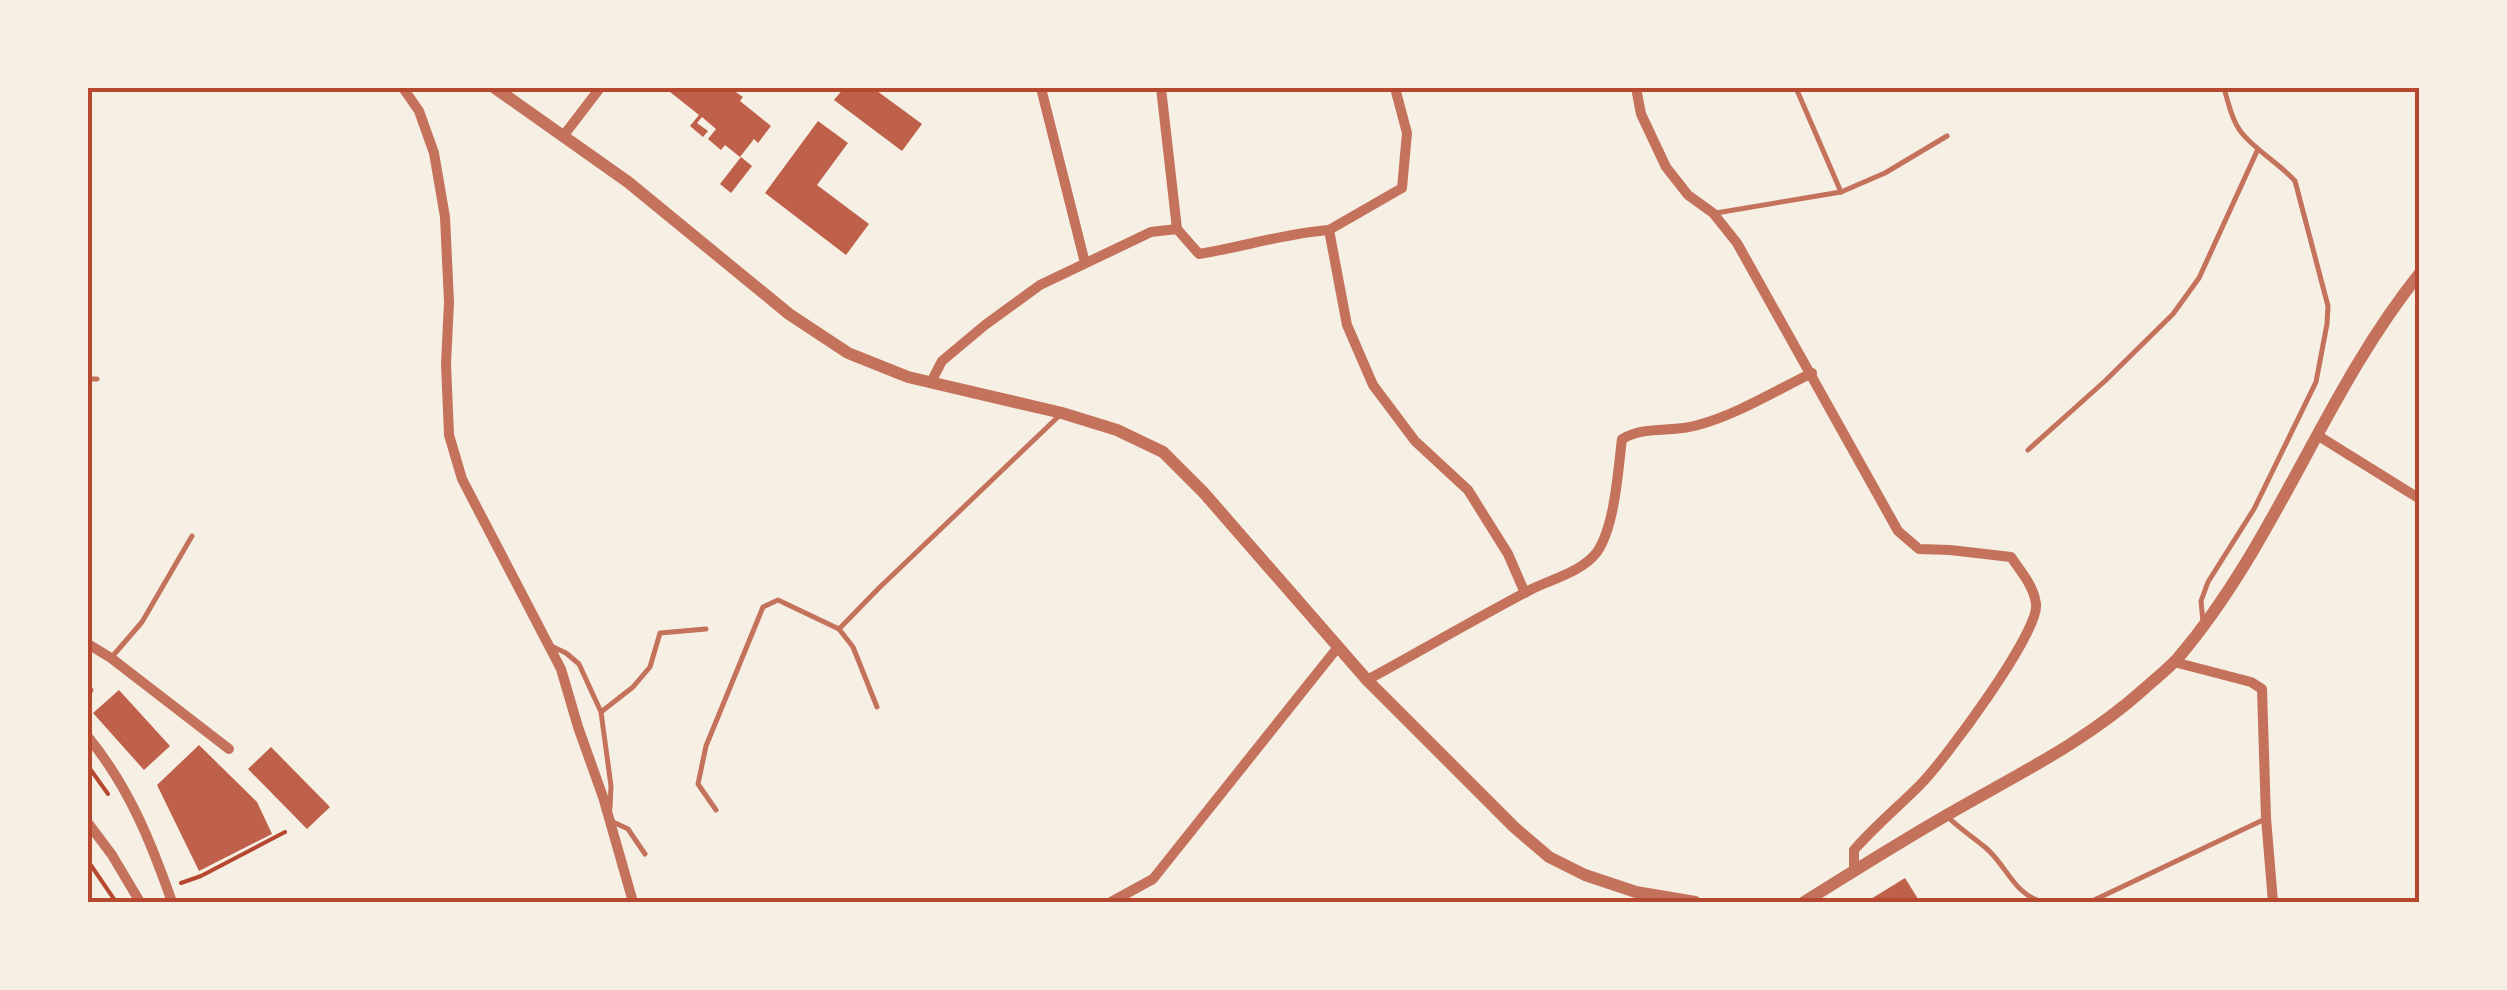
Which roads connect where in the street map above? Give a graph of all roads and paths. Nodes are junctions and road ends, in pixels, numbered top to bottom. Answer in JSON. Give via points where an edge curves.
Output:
{"nodes":[{"id":1,"x":403,"y":88,"type":"edge"},
{"id":2,"x":495,"y":88,"type":"edge"},
{"id":3,"x":600,"y":88,"type":"edge"},
{"id":4,"x":1042,"y":88,"type":"edge"},
{"id":5,"x":1161,"y":88,"type":"edge"},
{"id":6,"x":1395,"y":88,"type":"edge"},
{"id":7,"x":1636,"y":88,"type":"edge"},
{"id":8,"x":1796,"y":88,"type":"edge"},
{"id":9,"x":2224,"y":88,"type":"edge"},
{"id":10,"x":564,"y":135,"type":"junction"},
{"id":11,"x":1946,"y":136,"type":"dead end"},
{"id":12,"x":2258,"y":149,"type":"junction"},
{"id":13,"x":1841,"y":192,"type":"junction"},
{"id":14,"x":1713,"y":213,"type":"junction"},
{"id":15,"x":1177,"y":229,"type":"junction"},
{"id":16,"x":1330,"y":230,"type":"junction"},
{"id":17,"x":1085,"y":262,"type":"junction"},
{"id":18,"x":2420,"y":274,"type":"edge"},
{"id":19,"x":1812,"y":373,"type":"junction"},
{"id":20,"x":88,"y":379,"type":"edge"},
{"id":21,"x":97,"y":379,"type":"dead end"},
{"id":22,"x":931,"y":382,"type":"junction"},
{"id":23,"x":1062,"y":413,"type":"junction"},
{"id":24,"x":2317,"y":435,"type":"junction"},
{"id":25,"x":2028,"y":450,"type":"dead end"},
{"id":26,"x":2420,"y":500,"type":"edge"},
{"id":27,"x":192,"y":536,"type":"dead end"},
{"id":28,"x":1524,"y":593,"type":"junction"},
{"id":29,"x":2204,"y":626,"type":"junction"},
{"id":30,"x":706,"y":629,"type":"dead end"},
{"id":31,"x":839,"y":629,"type":"junction"},
{"id":32,"x":88,"y":644,"type":"edge"},
{"id":33,"x":550,"y":646,"type":"junction"},
{"id":34,"x":1338,"y":647,"type":"junction"},
{"id":35,"x":111,"y":658,"type":"junction"},
{"id":36,"x":2174,"y":662,"type":"junction"},
{"id":37,"x":1368,"y":680,"type":"junction"},
{"id":38,"x":876,"y":707,"type":"dead end"},
{"id":39,"x":601,"y":712,"type":"junction"},
{"id":40,"x":88,"y":738,"type":"edge"},
{"id":41,"x":229,"y":749,"type":"dead end"},
{"id":42,"x":716,"y":810,"type":"dead end"},
{"id":43,"x":1946,"y":816,"type":"junction"},
{"id":44,"x":2266,"y":818,"type":"junction"},
{"id":45,"x":610,"y":821,"type":"junction"},
{"id":46,"x":88,"y":823,"type":"edge"},
{"id":47,"x":284,"y":832,"type":"dead end"},
{"id":48,"x":645,"y":854,"type":"dead end"},
{"id":49,"x":88,"y":861,"type":"edge"},
{"id":50,"x":1854,"y":871,"type":"junction"},
{"id":51,"x":167,"y":888,"type":"junction"},
{"id":52,"x":116,"y":902,"type":"edge"},
{"id":53,"x":140,"y":902,"type":"edge"},
{"id":54,"x":172,"y":902,"type":"edge"},
{"id":55,"x":633,"y":902,"type":"edge"},
{"id":56,"x":1111,"y":902,"type":"edge"},
{"id":57,"x":1695,"y":902,"type":"edge"},
{"id":58,"x":1804,"y":902,"type":"edge"},
{"id":59,"x":2044,"y":902,"type":"edge"},
{"id":60,"x":2090,"y":902,"type":"edge"},
{"id":61,"x":2273,"y":902,"type":"edge"}],
"edges":[{"from":1,"to":33,"type":"street","via":[[434,153],[445,217],[449,435],[462,479]]},
{"from":2,"to":10,"type":"street"},
{"from":3,"to":10,"type":"street"},
{"from":4,"to":17,"type":"street"},
{"from":5,"to":15,"type":"street"},
{"from":6,"to":16,"type":"street","via":[[1407,133],[1402,188]]},
{"from":7,"to":14,"type":"street","via":[[1666,167]]},
{"from":8,"to":13,"type":"lane"},
{"from":9,"to":12,"type":"lane","via":[[2240,132]]},
{"from":10,"to":22,"type":"street","via":[[804,324],[848,353]]},
{"from":11,"to":13,"type":"lane"},
{"from":12,"to":25,"type":"lane","via":[[2200,278],[2174,314]]},
{"from":12,"to":29,"type":"lane","via":[[2295,181],[2328,324],[2302,414],[2208,582],[2201,602]]},
{"from":13,"to":14,"type":"lane"},
{"from":14,"to":19,"type":"street"},
{"from":15,"to":16,"type":"street","via":[[1199,254]]},
{"from":15,"to":17,"type":"street","via":[[1152,232]]},
{"from":16,"to":28,"type":"street","via":[[1347,325],[1373,385],[1416,441],[1468,490]]},
{"from":17,"to":22,"type":"street","via":[[1040,284],[985,325],[942,361]]},
{"from":18,"to":24,"type":"street","via":[[2361,356]]},
{"from":19,"to":28,"type":"street","via":[[1720,418],[1622,439],[1615,494],[1596,553]]},
{"from":19,"to":50,"type":"street","via":[[1898,531],[1919,549],[2011,557],[2032,586],[2037,608],[1954,746],[1854,850]]},
{"from":20,"to":21,"type":"lane"},
{"from":22,"to":23,"type":"street"},
{"from":23,"to":31,"type":"lane"},
{"from":23,"to":34,"type":"street","via":[[1162,452]]},
{"from":24,"to":26,"type":"street"},
{"from":24,"to":29,"type":"street"},
{"from":27,"to":35,"type":"lane","via":[[142,622]]},
{"from":28,"to":37,"type":"street"},
{"from":29,"to":36,"type":"street"},
{"from":30,"to":39,"type":"lane","via":[[660,633],[650,667]]},
{"from":31,"to":38,"type":"lane"},
{"from":31,"to":42,"type":"lane","via":[[778,600],[763,607],[706,746],[698,784]]},
{"from":32,"to":35,"type":"street"},
{"from":33,"to":39,"type":"lane","via":[[579,664]]},
{"from":33,"to":45,"type":"street"},
{"from":34,"to":37,"type":"street"},
{"from":34,"to":56,"type":"street","via":[[1153,879]]},
{"from":35,"to":41,"type":"street"},
{"from":36,"to":43,"type":"street","via":[[2083,738]]},
{"from":36,"to":44,"type":"street","via":[[2262,689]]},
{"from":37,"to":57,"type":"street","via":[[1549,857],[1636,892]]},
{"from":39,"to":45,"type":"lane"},
{"from":40,"to":51,"type":"street","via":[[138,814]]},
{"from":43,"to":50,"type":"street"},
{"from":43,"to":59,"type":"lane","via":[[1988,850],[2016,887]]},
{"from":44,"to":60,"type":"lane"},
{"from":44,"to":61,"type":"street"},
{"from":45,"to":48,"type":"lane","via":[[628,829]]},
{"from":45,"to":55,"type":"street"},
{"from":46,"to":53,"type":"street"},
{"from":47,"to":51,"type":"path"},
{"from":49,"to":52,"type":"path"},
{"from":50,"to":58,"type":"street"},
{"from":51,"to":54,"type":"street"}]}
